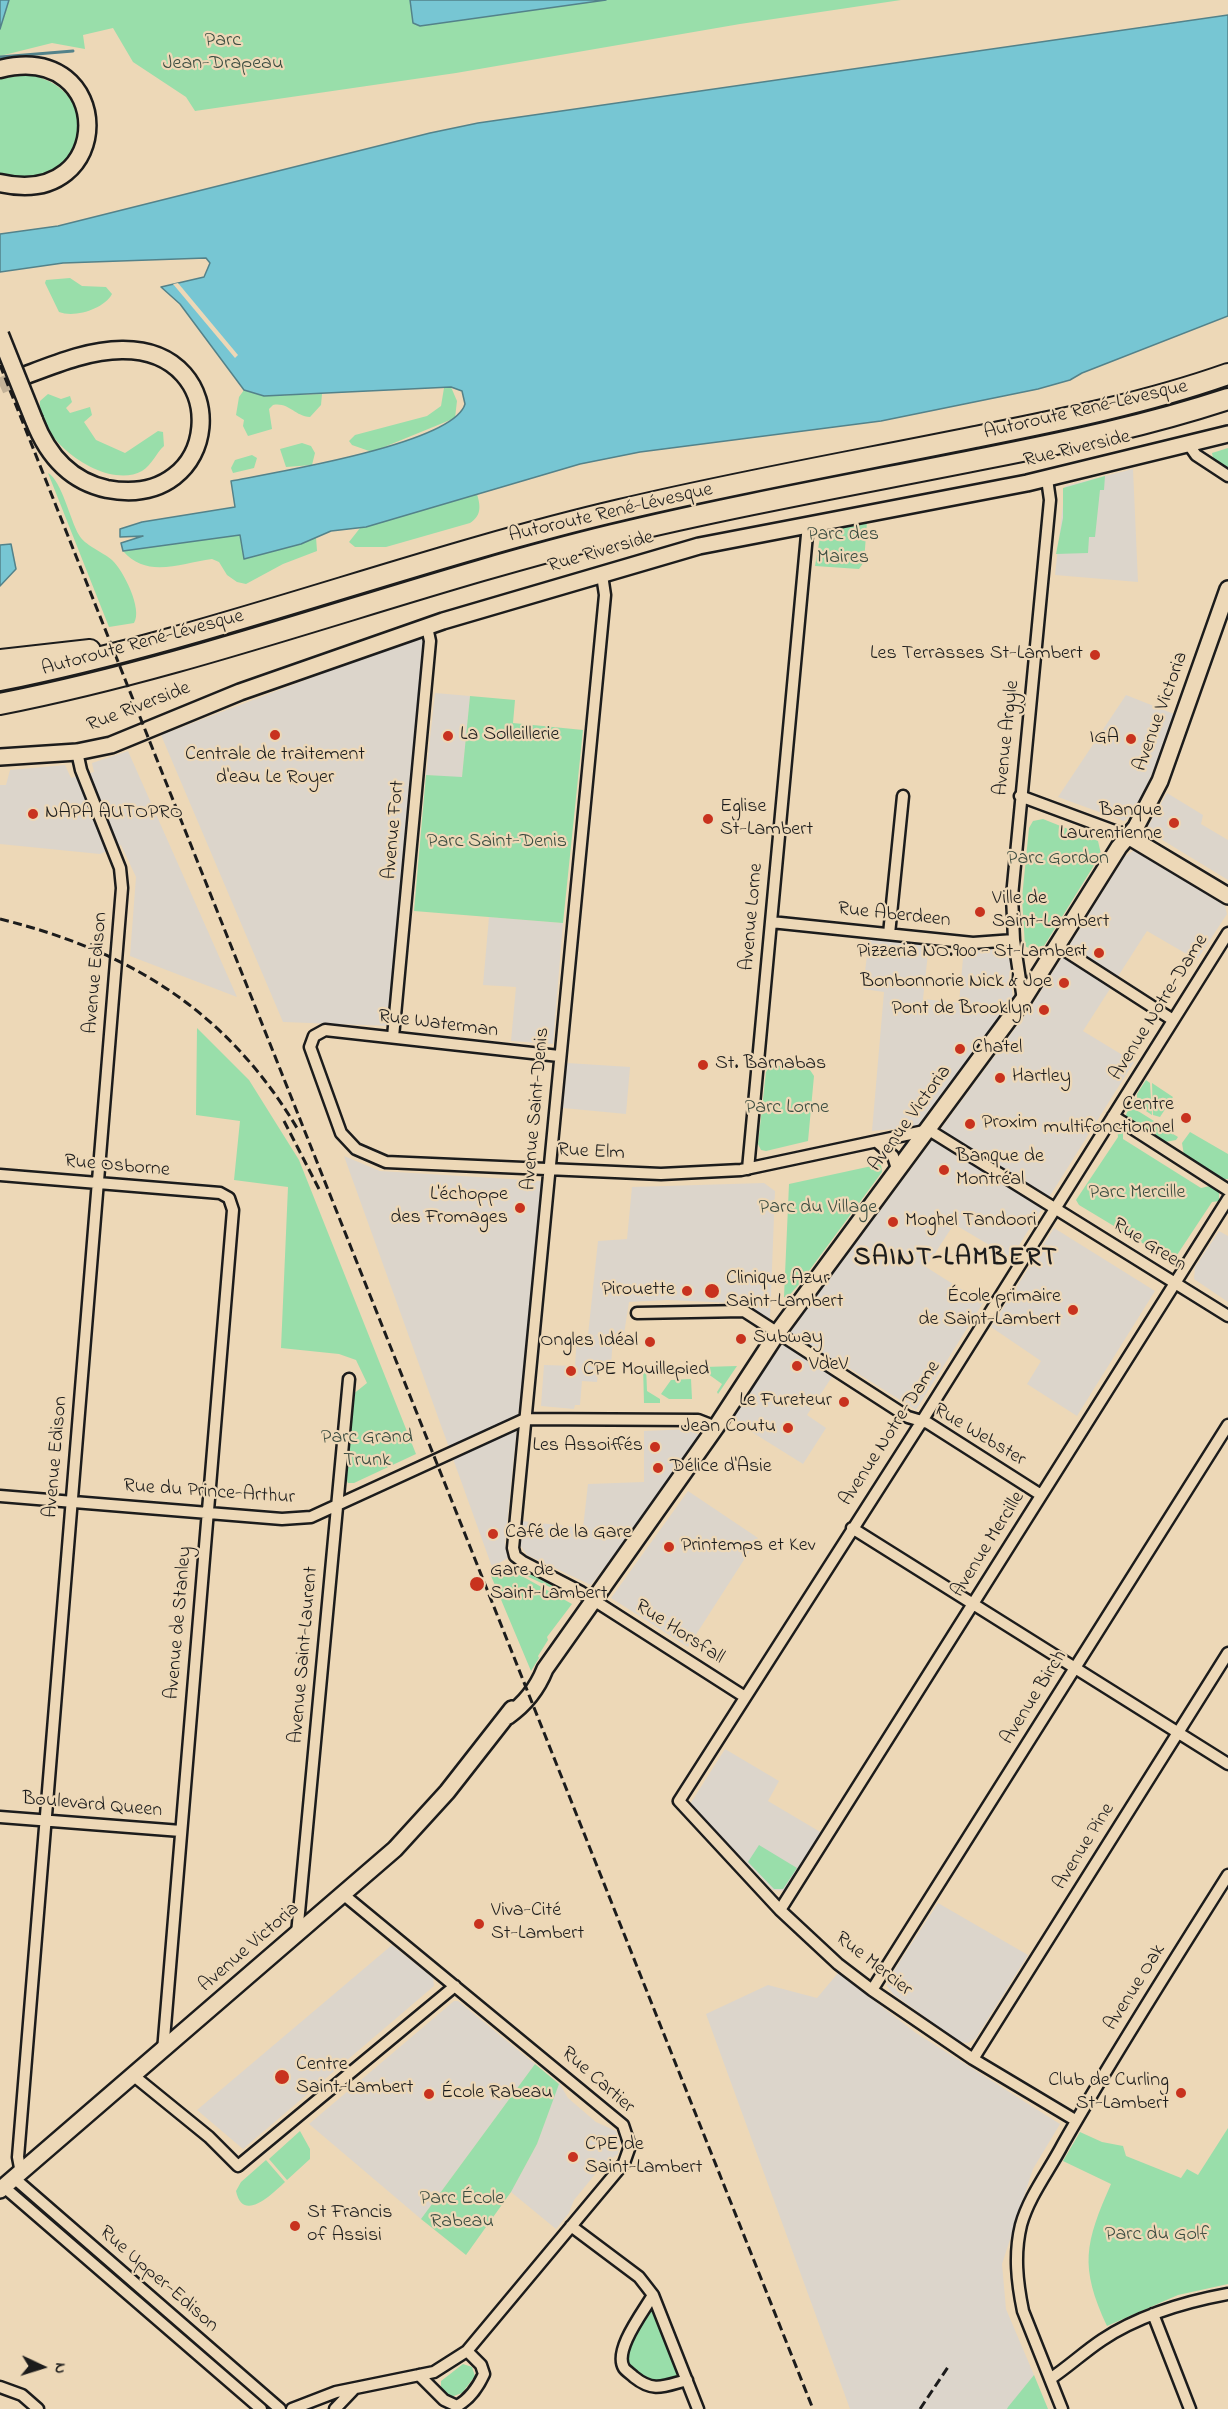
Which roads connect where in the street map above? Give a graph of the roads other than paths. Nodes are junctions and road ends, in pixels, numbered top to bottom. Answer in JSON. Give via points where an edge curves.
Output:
{"nodes":[{"id":1,"x":0,"y":69,"type":"edge"},
{"id":2,"x":0,"y":183,"type":"edge"},
{"id":3,"x":0,"y":334,"type":"edge"},
{"id":4,"x":1223,"y":375,"type":"edge"},
{"id":5,"x":21,"y":377,"type":"tunnel mouth"},
{"id":6,"x":1228,"y":401,"type":"edge"},
{"id":7,"x":1228,"y":435,"type":"edge"},
{"id":8,"x":1189,"y":445,"type":"junction"},
{"id":9,"x":1228,"y":476,"type":"edge"},
{"id":10,"x":1047,"y":479,"type":"junction"},
{"id":11,"x":808,"y":524,"type":"junction"},
{"id":12,"x":602,"y":575,"type":"junction"},
{"id":13,"x":1228,"y":589,"type":"edge"},
{"id":14,"x":427,"y":627,"type":"junction"},
{"id":15,"x":156,"y":644,"type":"junction"},
{"id":16,"x":0,"y":660,"type":"edge"},
{"id":17,"x":0,"y":680,"type":"edge"},
{"id":18,"x":0,"y":704,"type":"edge"},
{"id":19,"x":77,"y":752,"type":"junction"},
{"id":20,"x":0,"y":757,"type":"edge"},
{"id":21,"x":903,"y":796,"type":"dead end"},
{"id":22,"x":1020,"y":796,"type":"junction"},
{"id":23,"x":1128,"y":836,"type":"junction"},
{"id":24,"x":1228,"y":896,"type":"edge"},
{"id":25,"x":771,"y":922,"type":"junction"},
{"id":26,"x":1228,"y":933,"type":"edge"},
{"id":27,"x":889,"y":934,"type":"junction"},
{"id":28,"x":1014,"y":940,"type":"junction"},
{"id":29,"x":1058,"y":946,"type":"junction"},
{"id":30,"x":1023,"y":1000,"type":"junction"},
{"id":31,"x":1173,"y":1020,"type":"junction"},
{"id":32,"x":314,"y":1035,"type":"joint"},
{"id":33,"x":393,"y":1037,"type":"junction"},
{"id":34,"x":560,"y":1056,"type":"junction"},
{"id":35,"x":1113,"y":1116,"type":"junction"},
{"id":36,"x":929,"y":1130,"type":"junction"},
{"id":37,"x":878,"y":1142,"type":"junction"},
{"id":38,"x":549,"y":1169,"type":"junction"},
{"id":39,"x":747,"y":1169,"type":"junction"},
{"id":40,"x":898,"y":1172,"type":"junction"},
{"id":41,"x":0,"y":1175,"type":"edge"},
{"id":42,"x":99,"y":1184,"type":"junction"},
{"id":43,"x":1228,"y":1190,"type":"edge"},
{"id":44,"x":229,"y":1198,"type":"joint"},
{"id":45,"x":1228,"y":1199,"type":"edge"},
{"id":46,"x":1055,"y":1209,"type":"junction"},
{"id":47,"x":1176,"y":1283,"type":"junction"},
{"id":48,"x":637,"y":1313,"type":"dead end"},
{"id":49,"x":1228,"y":1316,"type":"edge"},
{"id":50,"x":778,"y":1332,"type":"junction"},
{"id":51,"x":349,"y":1379,"type":"dead end"},
{"id":52,"x":525,"y":1419,"type":"junction"},
{"id":53,"x":921,"y":1421,"type":"junction"},
{"id":54,"x":1228,"y":1425,"type":"edge"},
{"id":55,"x":716,"y":1427,"type":"junction"},
{"id":56,"x":1041,"y":1495,"type":"junction"},
{"id":57,"x":0,"y":1496,"type":"edge"},
{"id":58,"x":72,"y":1502,"type":"junction"},
{"id":59,"x":337,"y":1507,"type":"junction"},
{"id":60,"x":208,"y":1513,"type":"junction"},
{"id":61,"x":852,"y":1528,"type":"junction"},
{"id":62,"x":594,"y":1600,"type":"junction"},
{"id":63,"x":973,"y":1605,"type":"junction"},
{"id":64,"x":1228,"y":1653,"type":"edge"},
{"id":65,"x":1075,"y":1668,"type":"junction"},
{"id":66,"x":745,"y":1697,"type":"junction"},
{"id":67,"x":1178,"y":1733,"type":"junction"},
{"id":68,"x":1228,"y":1764,"type":"edge"},
{"id":69,"x":678,"y":1801,"type":"joint"},
{"id":70,"x":0,"y":1817,"type":"edge"},
{"id":71,"x":46,"y":1820,"type":"junction"},
{"id":72,"x":181,"y":1831,"type":"junction"},
{"id":73,"x":1228,"y":1875,"type":"edge"},
{"id":74,"x":344,"y":1895,"type":"junction"},
{"id":75,"x":780,"y":1910,"type":"junction"},
{"id":76,"x":297,"y":1934,"type":"junction"},
{"id":77,"x":454,"y":1986,"type":"junction"},
{"id":78,"x":872,"y":1990,"type":"junction"},
{"id":79,"x":163,"y":2051,"type":"junction"},
{"id":80,"x":973,"y":2059,"type":"junction"},
{"id":81,"x":134,"y":2076,"type":"junction"},
{"id":82,"x":1076,"y":2120,"type":"junction"},
{"id":83,"x":10,"y":2182,"type":"edge"},
{"id":84,"x":572,"y":2226,"type":"junction"},
{"id":85,"x":1228,"y":2294,"type":"edge"},
{"id":86,"x":653,"y":2295,"type":"junction"},
{"id":87,"x":1153,"y":2314,"type":"junction"},
{"id":88,"x":467,"y":2351,"type":"junction"},
{"id":89,"x":419,"y":2375,"type":"junction"},
{"id":90,"x":1050,"y":2379,"type":"junction"},
{"id":91,"x":687,"y":2380,"type":"junction"},
{"id":92,"x":0,"y":2386,"type":"edge"},
{"id":93,"x":353,"y":2390,"type":"junction"},
{"id":94,"x":38,"y":2409,"type":"edge"},
{"id":95,"x":261,"y":2409,"type":"edge"},
{"id":96,"x":280,"y":2409,"type":"edge"},
{"id":97,"x":292,"y":2409,"type":"edge"},
{"id":98,"x":335,"y":2409,"type":"edge"},
{"id":99,"x":698,"y":2409,"type":"edge"},
{"id":100,"x":1062,"y":2409,"type":"edge"},
{"id":101,"x":1190,"y":2409,"type":"edge"}],
"edges":[{"from":1,"to":2,"type":"main road","via":[[31,65],[54,71],[79,91],[88,117],[81,156],[61,177],[33,187]]},
{"from":3,"to":5,"type":"main road","bridge":true,"via":[[51,453],[75,476],[98,486],[132,491],[159,486],[183,470],[197,446],[202,423],[199,400],[185,375],[148,353],[101,352]]},
{"from":4,"to":15,"type":"highway","name":"Autoroute René-Lévesque","via":[[1072,418],[622,509],[513,537]]},
{"from":6,"to":18,"type":"highway","name":"Autoroute René-Lévesque","via":[[1079,440],[597,539],[136,673]]},
{"from":7,"to":8,"type":"street","name":"Rue Riverside"},
{"from":8,"to":9,"type":"street","via":[[1196,455]]},
{"from":8,"to":10,"type":"street","name":"Rue Riverside"},
{"from":10,"to":11,"type":"street","name":"Rue Riverside"},
{"from":10,"to":22,"type":"street","name":"Avenue Argyle","via":[[1050,500]]},
{"from":11,"to":12,"type":"street","name":"Rue Riverside","via":[[699,546]]},
{"from":11,"to":25,"type":"street","name":"Avenue Lorne"},
{"from":12,"to":14,"type":"street","name":"Rue Riverside"},
{"from":12,"to":34,"type":"street","name":"Avenue Saint-Denis","via":[[605,595]]},
{"from":13,"to":23,"type":"street","name":"Avenue Victoria","via":[[1160,781]]},
{"from":14,"to":19,"type":"street","name":"Rue Riverside","via":[[232,695],[122,741]]},
{"from":14,"to":33,"type":"street","name":"Avenue Fort","via":[[430,641]]},
{"from":15,"to":16,"type":"highway"},
{"from":15,"to":17,"type":"highway","name":"Autoroute René-Lévesque"},
{"from":19,"to":20,"type":"street","name":"Rue Riverside"},
{"from":19,"to":42,"type":"street","name":"Avenue Edison","via":[[122,883]]},
{"from":21,"to":27,"type":"street"},
{"from":22,"to":23,"type":"street"},
{"from":22,"to":28,"type":"street","name":"Avenue Argyle","via":[[1012,896]]},
{"from":23,"to":24,"type":"street"},
{"from":23,"to":29,"type":"street","name":"Avenue Victoria"},
{"from":25,"to":27,"type":"street","name":"Rue Aberdeen"},
{"from":25,"to":39,"type":"street","name":"Avenue Lorne"},
{"from":26,"to":31,"type":"street","name":"Avenue Notre-Dame"},
{"from":27,"to":28,"type":"street","name":"Rue Aberdeen","via":[[975,943]]},
{"from":28,"to":30,"type":"street","name":"Avenue Argyle"},
{"from":29,"to":30,"type":"street","name":"Avenue Victoria"},
{"from":29,"to":31,"type":"street"},
{"from":30,"to":36,"type":"street","name":"Avenue Victoria"},
{"from":31,"to":35,"type":"street","name":"Avenue Notre-Dame"},
{"from":32,"to":33,"type":"street","name":"Rue Waterman","via":[[325,1030]]},
{"from":32,"to":38,"type":"street","name":"Rue Elm","via":[[312,1057],[329,1105],[341,1133],[356,1149],[386,1161]]},
{"from":33,"to":34,"type":"street","name":"Rue Waterman"},
{"from":34,"to":38,"type":"street","name":"Avenue Saint-Denis"},
{"from":35,"to":43,"type":"street"},
{"from":35,"to":46,"type":"street","name":"Avenue Notre-Dame"},
{"from":36,"to":37,"type":"street","name":"Rue Elm"},
{"from":36,"to":40,"type":"street","name":"Avenue Victoria"},
{"from":36,"to":46,"type":"street","name":"Rue Green"},
{"from":37,"to":39,"type":"street","name":"Rue Elm"},
{"from":37,"to":40,"type":"street","via":[[893,1156]]},
{"from":38,"to":39,"type":"street","name":"Rue Elm","via":[[661,1174]]},
{"from":38,"to":52,"type":"street","name":"Avenue Saint-Denis"},
{"from":40,"to":50,"type":"street","name":"Avenue Victoria"},
{"from":41,"to":42,"type":"street","name":"Rue Osborne"},
{"from":42,"to":44,"type":"street","name":"Rue Osborne","via":[[220,1193]]},
{"from":42,"to":58,"type":"street","name":"Avenue Edison"},
{"from":44,"to":60,"type":"street","name":"Avenue de Stanley","via":[[233,1210]]},
{"from":45,"to":47,"type":"street","name":"Avenue Mercille"},
{"from":46,"to":47,"type":"street","name":"Rue Green"},
{"from":46,"to":53,"type":"street","name":"Avenue Notre-Dame"},
{"from":47,"to":49,"type":"street","name":"Rue Green"},
{"from":47,"to":56,"type":"street","name":"Avenue Mercille"},
{"from":48,"to":50,"type":"street","name":"Rue Webster","via":[[744,1311]]},
{"from":50,"to":53,"type":"street","name":"Rue Webster","via":[[908,1417]]},
{"from":50,"to":55,"type":"street","name":"Avenue Victoria"},
{"from":51,"to":59,"type":"street","name":"Avenue Saint-Laurent"},
{"from":52,"to":55,"type":"street","name":"Rue du Prince-Arthur","via":[[698,1420]]},
{"from":52,"to":59,"type":"street","name":"Rue du Prince-Arthur","via":[[419,1465]]},
{"from":52,"to":62,"type":"street","name":"Avenue Saint-Denis","via":[[513,1552],[523,1562]]},
{"from":53,"to":56,"type":"street","name":"Rue Webster"},
{"from":53,"to":61,"type":"street","name":"Avenue Notre-Dame"},
{"from":54,"to":65,"type":"street","name":"Avenue Birch"},
{"from":55,"to":62,"type":"street","name":"Avenue Victoria"},
{"from":56,"to":63,"type":"street","name":"Avenue Mercille"},
{"from":57,"to":58,"type":"street","name":"Rue du Prince-Arthur"},
{"from":58,"to":60,"type":"street","name":"Rue du Prince-Arthur"},
{"from":58,"to":71,"type":"street","name":"Avenue Edison"},
{"from":59,"to":60,"type":"street","name":"Rue du Prince-Arthur","via":[[311,1517],[282,1519]]},
{"from":59,"to":76,"type":"street","name":"Avenue Saint-Laurent"},
{"from":60,"to":72,"type":"street","name":"Avenue de Stanley"},
{"from":61,"to":63,"type":"street"},
{"from":61,"to":66,"type":"street","name":"Avenue Notre-Dame"},
{"from":62,"to":66,"type":"street","name":"Rue Horsfall"},
{"from":62,"to":74,"type":"street","name":"Avenue Victoria","via":[[545,1669],[532,1679],[508,1716],[414,1830]]},
{"from":63,"to":65,"type":"street"},
{"from":63,"to":75,"type":"street","name":"Avenue Mercille"},
{"from":64,"to":67,"type":"street","name":"Avenue Pine"},
{"from":65,"to":67,"type":"street"},
{"from":65,"to":78,"type":"street","name":"Avenue Birch"},
{"from":66,"to":69,"type":"street","name":"Avenue Notre-Dame"},
{"from":67,"to":68,"type":"street"},
{"from":67,"to":80,"type":"street","name":"Avenue Pine"},
{"from":69,"to":75,"type":"street","name":"Rue Mercier"},
{"from":70,"to":71,"type":"street","name":"Boulevard Queen"},
{"from":71,"to":72,"type":"street","name":"Boulevard Queen"},
{"from":71,"to":83,"type":"street","name":"Avenue Edison","via":[[18,2157]]},
{"from":72,"to":79,"type":"street","name":"Avenue de Stanley"},
{"from":73,"to":82,"type":"street","name":"Avenue Oak"},
{"from":74,"to":76,"type":"street","name":"Avenue Victoria"},
{"from":74,"to":77,"type":"street","name":"Rue Cartier"},
{"from":75,"to":78,"type":"street","name":"Rue Mercier"},
{"from":76,"to":79,"type":"street","name":"Avenue Victoria"},
{"from":77,"to":81,"type":"street","via":[[238,2166]]},
{"from":77,"to":84,"type":"street","name":"Rue Cartier","via":[[627,2132],[630,2146],[624,2163]]},
{"from":78,"to":80,"type":"street","name":"Rue Mercier"},
{"from":79,"to":81,"type":"street","name":"Avenue Victoria"},
{"from":80,"to":82,"type":"street","name":"Rue Mercier"},
{"from":81,"to":83,"type":"street","name":"Avenue Victoria"},
{"from":82,"to":90,"type":"street","name":"Avenue Oak","via":[[1032,2197],[1017,2247],[1023,2311]]},
{"from":83,"to":95,"type":"street","name":"Rue Upper-Edison"},
{"from":83,"to":96,"type":"street","name":"Rue Upper-Edison"},
{"from":84,"to":86,"type":"street","via":[[639,2277]]},
{"from":84,"to":88,"type":"street","name":"Rue Cartier"},
{"from":85,"to":87,"type":"street"},
{"from":86,"to":91,"type":"street"},
{"from":86,"to":91,"type":"street","via":[[623,2345],[624,2368],[653,2388]]},
{"from":87,"to":90,"type":"street","via":[[1102,2340]]},
{"from":87,"to":101,"type":"street"},
{"from":88,"to":89,"type":"street","name":"Rue Cartier","via":[[434,2372]]},
{"from":88,"to":89,"type":"street","via":[[484,2373],[478,2387],[457,2406],[444,2400]]},
{"from":89,"to":93,"type":"street","name":"Rue Cartier"},
{"from":90,"to":100,"type":"street","name":"Avenue Oak"},
{"from":91,"to":99,"type":"street"},
{"from":92,"to":94,"type":"street","via":[[22,2395]]},
{"from":93,"to":97,"type":"street","name":"Rue Cartier","via":[[336,2392]]},
{"from":93,"to":98,"type":"street"}]}
